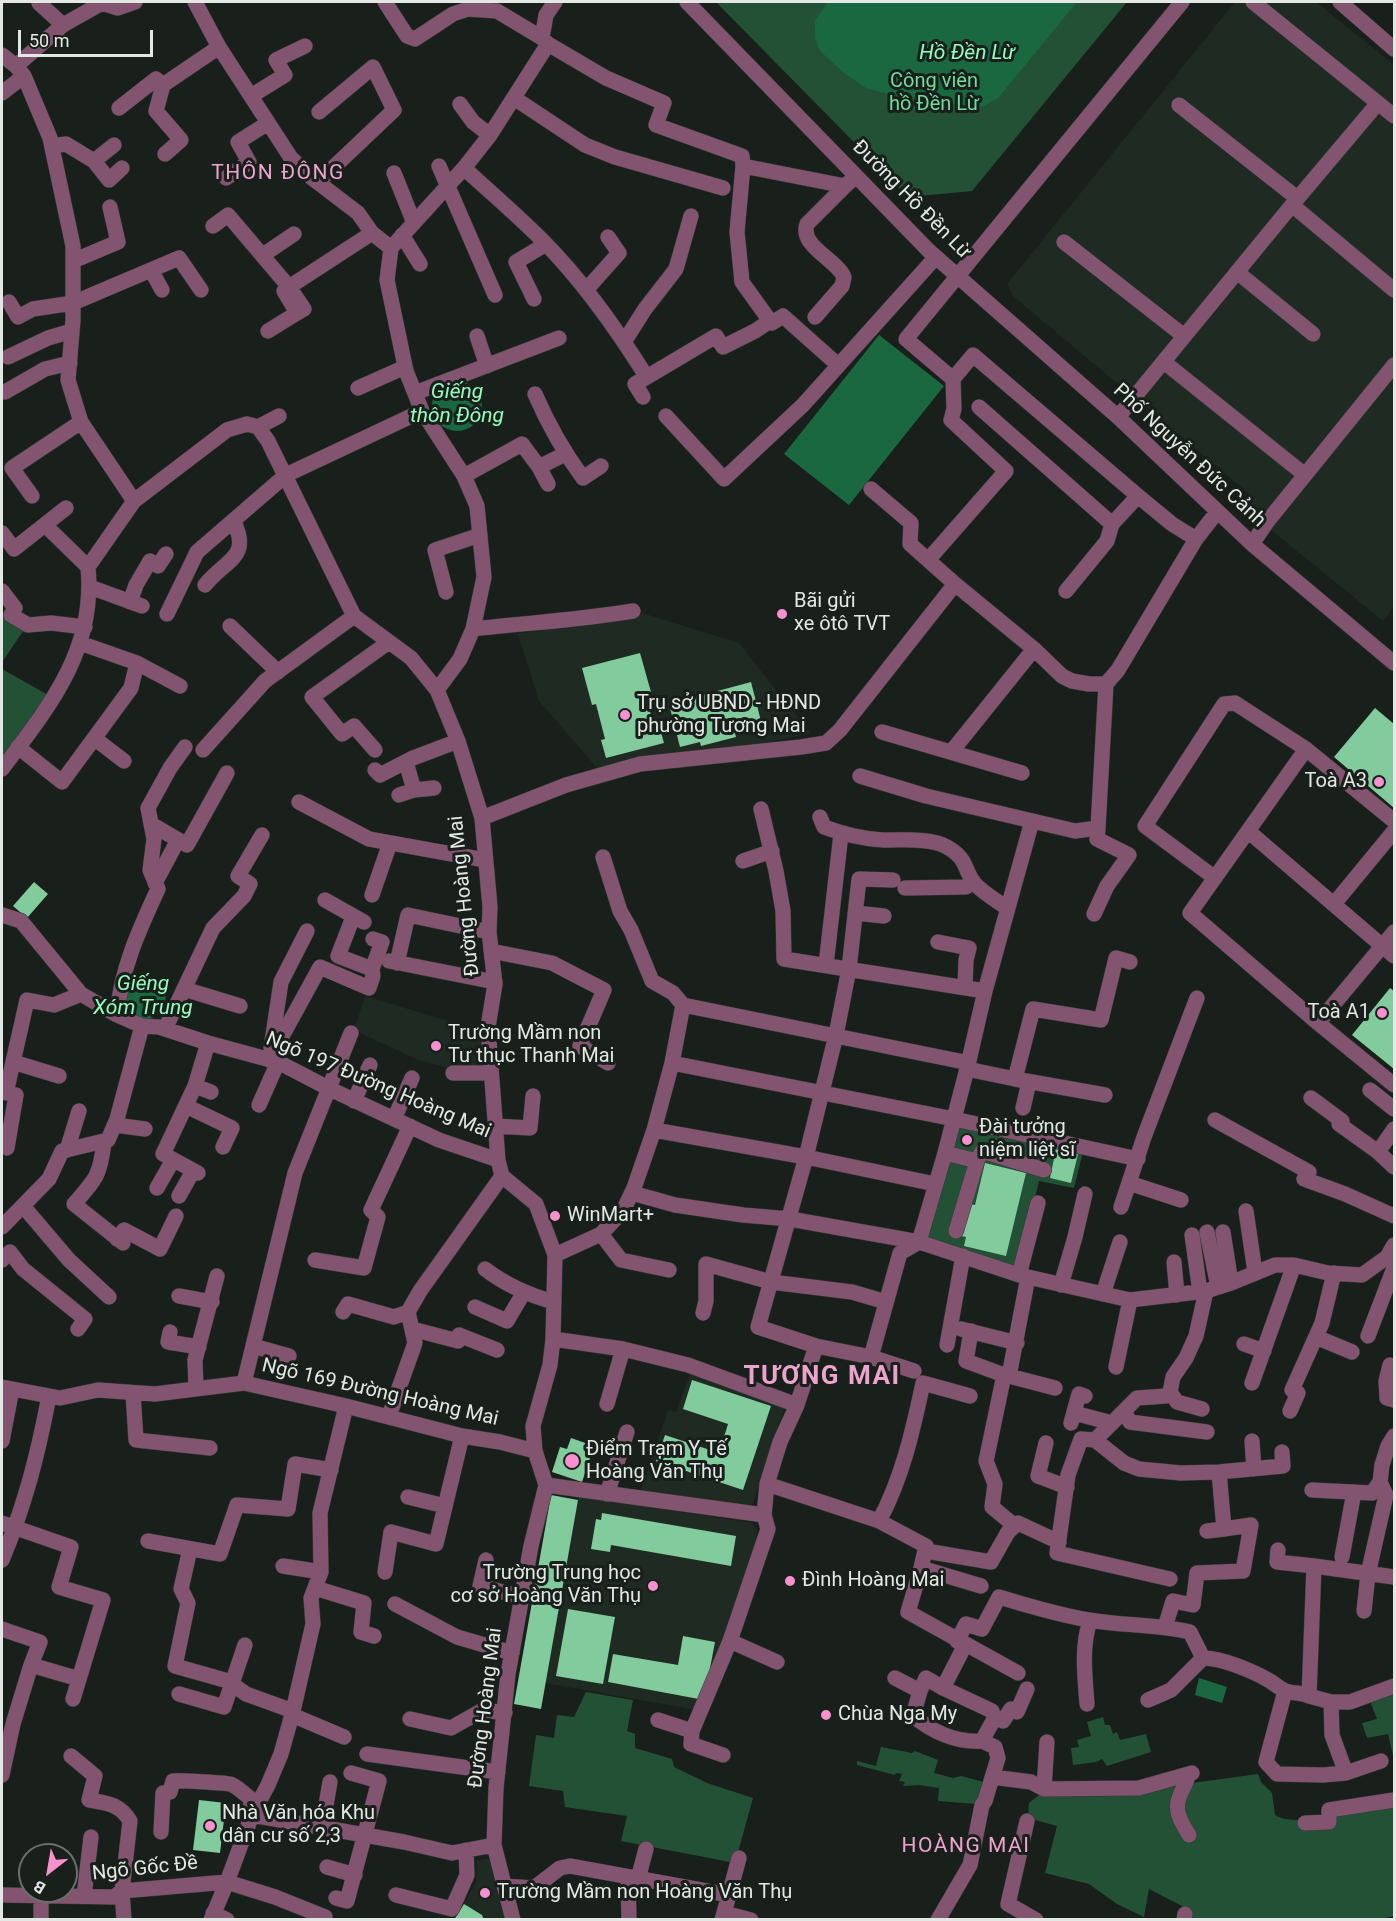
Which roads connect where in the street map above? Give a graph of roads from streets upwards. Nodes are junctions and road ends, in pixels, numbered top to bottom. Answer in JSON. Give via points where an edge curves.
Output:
{"nodes":[{"id":1,"x":40,"y":2,"type":"edge"},
{"id":2,"x":102,"y":2,"type":"edge"},
{"id":3,"x":135,"y":2,"type":"edge"},
{"id":4,"x":199,"y":2,"type":"edge"},
{"id":5,"x":385,"y":2,"type":"edge"},
{"id":6,"x":553,"y":2,"type":"edge"},
{"id":7,"x":687,"y":2,"type":"edge"},
{"id":8,"x":1182,"y":2,"type":"edge"},
{"id":9,"x":1252,"y":2,"type":"edge"},
{"id":10,"x":1340,"y":2,"type":"edge"},
{"id":11,"x":451,"y":8,"type":"edge"},
{"id":12,"x":63,"y":25,"type":"junction"},
{"id":13,"x":545,"y":41,"type":"junction"},
{"id":14,"x":305,"y":46,"type":"dead end"},
{"id":15,"x":219,"y":47,"type":"junction"},
{"id":16,"x":1395,"y":49,"type":"edge"},
{"id":17,"x":2,"y":55,"type":"edge"},
{"id":18,"x":20,"y":71,"type":"junction"},
{"id":19,"x":163,"y":85,"type":"junction"},
{"id":20,"x":2,"y":93,"type":"edge"},
{"id":21,"x":251,"y":96,"type":"junction"},
{"id":22,"x":514,"y":98,"type":"junction"},
{"id":23,"x":1378,"y":103,"type":"junction"},
{"id":24,"x":460,"y":104,"type":"dead end"},
{"id":25,"x":1179,"y":105,"type":"dead end"},
{"id":26,"x":119,"y":108,"type":"dead end"},
{"id":27,"x":319,"y":112,"type":"dead end"},
{"id":28,"x":1395,"y":117,"type":"edge"},
{"id":29,"x":268,"y":123,"type":"junction"},
{"id":30,"x":490,"y":135,"type":"junction"},
{"id":31,"x":114,"y":145,"type":"dead end"},
{"id":32,"x":52,"y":146,"type":"junction"},
{"id":33,"x":165,"y":154,"type":"dead end"},
{"id":34,"x":94,"y":161,"type":"junction"},
{"id":35,"x":439,"y":166,"type":"dead end"},
{"id":36,"x":743,"y":166,"type":"junction"},
{"id":37,"x":122,"y":168,"type":"dead end"},
{"id":38,"x":464,"y":168,"type":"junction"},
{"id":39,"x":394,"y":173,"type":"dead end"},
{"id":40,"x":226,"y":178,"type":"dead end"},
{"id":41,"x":850,"y":181,"type":"junction"},
{"id":42,"x":318,"y":182,"type":"junction"},
{"id":43,"x":448,"y":186,"type":"junction"},
{"id":44,"x":723,"y":188,"type":"dead end"},
{"id":45,"x":1294,"y":201,"type":"junction"},
{"id":46,"x":110,"y":207,"type":"dead end"},
{"id":47,"x":691,"y":216,"type":"dead end"},
{"id":48,"x":414,"y":223,"type":"junction"},
{"id":49,"x":213,"y":226,"type":"dead end"},
{"id":50,"x":372,"y":233,"type":"junction"},
{"id":51,"x":294,"y":234,"type":"dead end"},
{"id":52,"x":402,"y":236,"type":"junction"},
{"id":53,"x":608,"y":237,"type":"dead end"},
{"id":54,"x":1064,"y":242,"type":"dead end"},
{"id":55,"x":546,"y":244,"type":"junction"},
{"id":56,"x":391,"y":248,"type":"junction"},
{"id":57,"x":263,"y":255,"type":"junction"},
{"id":58,"x":935,"y":258,"type":"junction"},
{"id":59,"x":73,"y":261,"type":"junction"},
{"id":60,"x":420,"y":264,"type":"dead end"},
{"id":61,"x":151,"y":270,"type":"junction"},
{"id":62,"x":1237,"y":272,"type":"junction"},
{"id":63,"x":957,"y":278,"type":"junction"},
{"id":64,"x":289,"y":287,"type":"junction"},
{"id":65,"x":162,"y":290,"type":"dead end"},
{"id":66,"x":586,"y":290,"type":"junction"},
{"id":67,"x":1395,"y":290,"type":"edge"},
{"id":68,"x":201,"y":291,"type":"dead end"},
{"id":69,"x":495,"y":295,"type":"dead end"},
{"id":70,"x":534,"y":298,"type":"dead end"},
{"id":71,"x":9,"y":302,"type":"dead end"},
{"id":72,"x":73,"y":303,"type":"junction"},
{"id":73,"x":815,"y":317,"type":"dead end"},
{"id":74,"x":770,"y":321,"type":"junction"},
{"id":75,"x":267,"y":331,"type":"dead end"},
{"id":76,"x":72,"y":332,"type":"junction"},
{"id":77,"x":1313,"y":334,"type":"dead end"},
{"id":78,"x":477,"y":336,"type":"dead end"},
{"id":79,"x":1184,"y":336,"type":"junction"},
{"id":80,"x":559,"y":339,"type":"dead end"},
{"id":81,"x":624,"y":342,"type":"junction"},
{"id":82,"x":4,"y":355,"type":"edge"},
{"id":83,"x":1164,"y":362,"type":"junction"},
{"id":84,"x":70,"y":363,"type":"junction"},
{"id":85,"x":838,"y":365,"type":"junction"},
{"id":86,"x":1395,"y":365,"type":"edge"},
{"id":87,"x":487,"y":366,"type":"junction"},
{"id":88,"x":405,"y":367,"type":"junction"},
{"id":89,"x":646,"y":376,"type":"junction"},
{"id":90,"x":953,"y":379,"type":"junction"},
{"id":91,"x":358,"y":388,"type":"dead end"},
{"id":92,"x":5,"y":392,"type":"dead end"},
{"id":93,"x":415,"y":393,"type":"junction"},
{"id":94,"x":536,"y":394,"type":"dead end"},
{"id":95,"x":643,"y":397,"type":"dead end"},
{"id":96,"x":979,"y":407,"type":"dead end"},
{"id":97,"x":422,"y":411,"type":"junction"},
{"id":98,"x":279,"y":416,"type":"dead end"},
{"id":99,"x":666,"y":416,"type":"dead end"},
{"id":100,"x":1118,"y":417,"type":"junction"},
{"id":101,"x":81,"y":422,"type":"junction"},
{"id":102,"x":258,"y":427,"type":"junction"},
{"id":103,"x":565,"y":454,"type":"junction"},
{"id":104,"x":601,"y":466,"type":"dead end"},
{"id":105,"x":539,"y":467,"type":"junction"},
{"id":106,"x":286,"y":475,"type":"junction"},
{"id":107,"x":1305,"y":475,"type":"junction"},
{"id":108,"x":464,"y":476,"type":"junction"},
{"id":109,"x":548,"y":484,"type":"dead end"},
{"id":110,"x":871,"y":489,"type":"dead end"},
{"id":111,"x":32,"y":496,"type":"dead end"},
{"id":112,"x":1138,"y":496,"type":"junction"},
{"id":113,"x":134,"y":501,"type":"junction"},
{"id":114,"x":66,"y":508,"type":"dead end"},
{"id":115,"x":1217,"y":512,"type":"junction"},
{"id":116,"x":234,"y":522,"type":"junction"},
{"id":117,"x":1112,"y":524,"type":"junction"},
{"id":118,"x":45,"y":525,"type":"junction"},
{"id":119,"x":2,"y":533,"type":"edge"},
{"id":120,"x":480,"y":534,"type":"junction"},
{"id":121,"x":1196,"y":539,"type":"junction"},
{"id":122,"x":1252,"y":544,"type":"junction"},
{"id":123,"x":166,"y":554,"type":"dead end"},
{"id":124,"x":928,"y":560,"type":"junction"},
{"id":125,"x":88,"y":567,"type":"junction"},
{"id":126,"x":955,"y":584,"type":"junction"},
{"id":127,"x":205,"y":585,"type":"dead end"},
{"id":128,"x":90,"y":587,"type":"junction"},
{"id":129,"x":2,"y":591,"type":"edge"},
{"id":130,"x":1066,"y":591,"type":"dead end"},
{"id":131,"x":446,"y":592,"type":"dead end"},
{"id":132,"x":633,"y":611,"type":"dead end"},
{"id":133,"x":167,"y":614,"type":"dead end"},
{"id":134,"x":354,"y":616,"type":"junction"},
{"id":135,"x":230,"y":626,"type":"dead end"},
{"id":136,"x":85,"y":627,"type":"junction"},
{"id":137,"x":473,"y":629,"type":"junction"},
{"id":138,"x":389,"y":642,"type":"junction"},
{"id":139,"x":80,"y":643,"type":"junction"},
{"id":140,"x":1034,"y":649,"type":"junction"},
{"id":141,"x":137,"y":663,"type":"junction"},
{"id":142,"x":1395,"y":663,"type":"edge"},
{"id":143,"x":278,"y":672,"type":"junction"},
{"id":144,"x":1106,"y":684,"type":"junction"},
{"id":145,"x":180,"y":686,"type":"dead end"},
{"id":146,"x":437,"y":690,"type":"junction"},
{"id":147,"x":882,"y":732,"type":"dead end"},
{"id":148,"x":94,"y":738,"type":"junction"},
{"id":149,"x":458,"y":741,"type":"junction"},
{"id":150,"x":18,"y":747,"type":"junction"},
{"id":151,"x":184,"y":747,"type":"dead end"},
{"id":152,"x":1306,"y":749,"type":"junction"},
{"id":153,"x":203,"y":750,"type":"dead end"},
{"id":154,"x":375,"y":750,"type":"dead end"},
{"id":155,"x":952,"y":751,"type":"junction"},
{"id":156,"x":124,"y":761,"type":"dead end"},
{"id":157,"x":406,"y":762,"type":"junction"},
{"id":158,"x":2,"y":769,"type":"edge"},
{"id":159,"x":375,"y":771,"type":"dead end"},
{"id":160,"x":227,"y":773,"type":"dead end"},
{"id":161,"x":1022,"y":773,"type":"dead end"},
{"id":162,"x":860,"y":776,"type":"dead end"},
{"id":163,"x":434,"y":788,"type":"dead end"},
{"id":164,"x":299,"y":802,"type":"dead end"},
{"id":165,"x":761,"y":809,"type":"dead end"},
{"id":166,"x":482,"y":818,"type":"junction"},
{"id":167,"x":820,"y":818,"type":"dead end"},
{"id":168,"x":1032,"y":821,"type":"junction"},
{"id":169,"x":1395,"y":821,"type":"edge"},
{"id":170,"x":151,"y":824,"type":"junction"},
{"id":171,"x":1098,"y":828,"type":"junction"},
{"id":172,"x":1248,"y":831,"type":"junction"},
{"id":173,"x":1395,"y":831,"type":"edge"},
{"id":174,"x":841,"y":834,"type":"junction"},
{"id":175,"x":262,"y":835,"type":"dead end"},
{"id":176,"x":178,"y":840,"type":"junction"},
{"id":177,"x":390,"y":843,"type":"junction"},
{"id":178,"x":772,"y":851,"type":"junction"},
{"id":179,"x":603,"y":857,"type":"dead end"},
{"id":180,"x":485,"y":860,"type":"junction"},
{"id":181,"x":743,"y":861,"type":"dead end"},
{"id":182,"x":1215,"y":878,"type":"junction"},
{"id":183,"x":973,"y":881,"type":"junction"},
{"id":184,"x":155,"y":883,"type":"junction"},
{"id":185,"x":372,"y":895,"type":"dead end"},
{"id":186,"x":325,"y":900,"type":"dead end"},
{"id":187,"x":1334,"y":904,"type":"junction"},
{"id":188,"x":1007,"y":908,"type":"junction"},
{"id":189,"x":855,"y":913,"type":"junction"},
{"id":190,"x":1094,"y":914,"type":"dead end"},
{"id":191,"x":2,"y":915,"type":"edge"},
{"id":192,"x":884,"y":916,"type":"dead end"},
{"id":193,"x":307,"y":932,"type":"dead end"},
{"id":194,"x":489,"y":932,"type":"junction"},
{"id":195,"x":1395,"y":932,"type":"edge"},
{"id":196,"x":373,"y":939,"type":"dead end"},
{"id":197,"x":938,"y":942,"type":"dead end"},
{"id":198,"x":491,"y":951,"type":"junction"},
{"id":199,"x":1389,"y":951,"type":"edge"},
{"id":200,"x":1130,"y":962,"type":"dead end"},
{"id":201,"x":374,"y":963,"type":"junction"},
{"id":202,"x":397,"y":963,"type":"junction"},
{"id":203,"x":826,"y":965,"type":"junction"},
{"id":204,"x":849,"y":969,"type":"junction"},
{"id":205,"x":495,"y":982,"type":"junction"},
{"id":206,"x":965,"y":988,"type":"junction"},
{"id":207,"x":184,"y":989,"type":"junction"},
{"id":208,"x":985,"y":991,"type":"junction"},
{"id":209,"x":81,"y":994,"type":"junction"},
{"id":210,"x":1197,"y":998,"type":"dead end"},
{"id":211,"x":683,"y":1005,"type":"junction"},
{"id":212,"x":240,"y":1006,"type":"dead end"},
{"id":213,"x":117,"y":1015,"type":"junction"},
{"id":214,"x":1318,"y":1023,"type":"junction"},
{"id":215,"x":142,"y":1026,"type":"junction"},
{"id":216,"x":165,"y":1029,"type":"junction"},
{"id":217,"x":351,"y":1033,"type":"dead end"},
{"id":218,"x":836,"y":1035,"type":"junction"},
{"id":219,"x":208,"y":1043,"type":"junction"},
{"id":220,"x":10,"y":1055,"type":"edge"},
{"id":221,"x":274,"y":1061,"type":"junction"},
{"id":222,"x":608,"y":1063,"type":"dead end"},
{"id":223,"x":672,"y":1063,"type":"junction"},
{"id":224,"x":370,"y":1065,"type":"dead end"},
{"id":225,"x":968,"y":1066,"type":"junction"},
{"id":226,"x":453,"y":1073,"type":"dead end"},
{"id":227,"x":491,"y":1073,"type":"junction"},
{"id":228,"x":59,"y":1076,"type":"dead end"},
{"id":229,"x":411,"y":1078,"type":"dead end"},
{"id":230,"x":1022,"y":1081,"type":"junction"},
{"id":231,"x":1395,"y":1084,"type":"edge"},
{"id":232,"x":195,"y":1086,"type":"junction"},
{"id":233,"x":330,"y":1089,"type":"junction"},
{"id":234,"x":1370,"y":1090,"type":"dead end"},
{"id":235,"x":211,"y":1092,"type":"dead end"},
{"id":236,"x":822,"y":1092,"type":"junction"},
{"id":237,"x":4,"y":1093,"type":"edge"},
{"id":238,"x":1105,"y":1095,"type":"dead end"},
{"id":239,"x":533,"y":1096,"type":"dead end"},
{"id":240,"x":1311,"y":1098,"type":"dead end"},
{"id":241,"x":354,"y":1101,"type":"junction"},
{"id":242,"x":259,"y":1105,"type":"dead end"},
{"id":243,"x":186,"y":1106,"type":"junction"},
{"id":244,"x":1023,"y":1108,"type":"dead end"},
{"id":245,"x":1395,"y":1109,"type":"edge"},
{"id":246,"x":80,"y":1111,"type":"dead end"},
{"id":247,"x":394,"y":1119,"type":"junction"},
{"id":248,"x":954,"y":1119,"type":"junction"},
{"id":249,"x":1215,"y":1120,"type":"dead end"},
{"id":250,"x":115,"y":1125,"type":"junction"},
{"id":251,"x":410,"y":1126,"type":"junction"},
{"id":252,"x":495,"y":1126,"type":"junction"},
{"id":253,"x":145,"y":1129,"type":"dead end"},
{"id":254,"x":1395,"y":1129,"type":"edge"},
{"id":255,"x":654,"y":1130,"type":"junction"},
{"id":256,"x":104,"y":1142,"type":"junction"},
{"id":257,"x":223,"y":1147,"type":"dead end"},
{"id":258,"x":8,"y":1148,"type":"dead end"},
{"id":259,"x":67,"y":1150,"type":"junction"},
{"id":260,"x":1378,"y":1152,"type":"junction"},
{"id":261,"x":945,"y":1153,"type":"junction"},
{"id":262,"x":806,"y":1157,"type":"junction"},
{"id":263,"x":1138,"y":1159,"type":"junction"},
{"id":264,"x":173,"y":1160,"type":"junction"},
{"id":265,"x":498,"y":1160,"type":"junction"},
{"id":266,"x":977,"y":1161,"type":"junction"},
{"id":267,"x":1395,"y":1167,"type":"edge"},
{"id":268,"x":1044,"y":1170,"type":"dead end"},
{"id":269,"x":502,"y":1176,"type":"junction"},
{"id":270,"x":1129,"y":1183,"type":"junction"},
{"id":271,"x":936,"y":1184,"type":"junction"},
{"id":272,"x":157,"y":1188,"type":"dead end"},
{"id":273,"x":632,"y":1193,"type":"junction"},
{"id":274,"x":1085,"y":1194,"type":"dead end"},
{"id":275,"x":179,"y":1196,"type":"dead end"},
{"id":276,"x":1181,"y":1200,"type":"dead end"},
{"id":277,"x":1038,"y":1203,"type":"dead end"},
{"id":278,"x":23,"y":1206,"type":"junction"},
{"id":279,"x":1121,"y":1207,"type":"dead end"},
{"id":280,"x":1246,"y":1211,"type":"dead end"},
{"id":281,"x":176,"y":1216,"type":"dead end"},
{"id":282,"x":1395,"y":1216,"type":"edge"},
{"id":283,"x":789,"y":1219,"type":"junction"},
{"id":284,"x":2,"y":1227,"type":"edge"},
{"id":285,"x":956,"y":1231,"type":"dead end"},
{"id":286,"x":1223,"y":1232,"type":"dead end"},
{"id":287,"x":1200,"y":1233,"type":"dead end"},
{"id":288,"x":601,"y":1234,"type":"junction"},
{"id":289,"x":919,"y":1242,"type":"junction"},
{"id":290,"x":1120,"y":1242,"type":"dead end"},
{"id":291,"x":555,"y":1255,"type":"junction"},
{"id":292,"x":963,"y":1256,"type":"junction"},
{"id":293,"x":1393,"y":1258,"type":"edge"},
{"id":294,"x":2,"y":1260,"type":"edge"},
{"id":295,"x":315,"y":1260,"type":"dead end"},
{"id":296,"x":1175,"y":1262,"type":"dead end"},
{"id":297,"x":1294,"y":1265,"type":"junction"},
{"id":298,"x":485,"y":1269,"type":"dead end"},
{"id":299,"x":669,"y":1270,"type":"dead end"},
{"id":300,"x":1255,"y":1272,"type":"junction"},
{"id":301,"x":1334,"y":1273,"type":"junction"},
{"id":302,"x":217,"y":1276,"type":"dead end"},
{"id":303,"x":1024,"y":1276,"type":"junction"},
{"id":304,"x":771,"y":1282,"type":"junction"},
{"id":305,"x":1061,"y":1285,"type":"junction"},
{"id":306,"x":1214,"y":1288,"type":"junction"},
{"id":307,"x":524,"y":1292,"type":"junction"},
{"id":308,"x":1103,"y":1294,"type":"junction"},
{"id":309,"x":1177,"y":1295,"type":"junction"},
{"id":310,"x":179,"y":1296,"type":"dead end"},
{"id":311,"x":109,"y":1297,"type":"dead end"},
{"id":312,"x":1130,"y":1300,"type":"junction"},
{"id":313,"x":212,"y":1302,"type":"junction"},
{"id":314,"x":554,"y":1302,"type":"junction"},
{"id":315,"x":886,"y":1302,"type":"junction"},
{"id":316,"x":474,"y":1307,"type":"dead end"},
{"id":317,"x":343,"y":1312,"type":"dead end"},
{"id":318,"x":408,"y":1312,"type":"junction"},
{"id":319,"x":704,"y":1312,"type":"dead end"},
{"id":320,"x":951,"y":1326,"type":"junction"},
{"id":321,"x":78,"y":1329,"type":"dead end"},
{"id":322,"x":412,"y":1329,"type":"junction"},
{"id":323,"x":971,"y":1331,"type":"junction"},
{"id":324,"x":170,"y":1332,"type":"dead end"},
{"id":325,"x":1368,"y":1336,"type":"dead end"},
{"id":326,"x":1316,"y":1337,"type":"junction"},
{"id":327,"x":553,"y":1339,"type":"junction"},
{"id":328,"x":1017,"y":1343,"type":"junction"},
{"id":329,"x":947,"y":1344,"type":"dead end"},
{"id":330,"x":1244,"y":1344,"type":"dead end"},
{"id":331,"x":253,"y":1346,"type":"junction"},
{"id":332,"x":816,"y":1346,"type":"junction"},
{"id":333,"x":199,"y":1347,"type":"junction"},
{"id":334,"x":623,"y":1349,"type":"junction"},
{"id":335,"x":497,"y":1350,"type":"dead end"},
{"id":336,"x":1264,"y":1351,"type":"junction"},
{"id":337,"x":1352,"y":1352,"type":"dead end"},
{"id":338,"x":289,"y":1356,"type":"dead end"},
{"id":339,"x":871,"y":1357,"type":"junction"},
{"id":340,"x":1390,"y":1365,"type":"dead end"},
{"id":341,"x":1116,"y":1367,"type":"dead end"},
{"id":342,"x":914,"y":1371,"type":"dead end"},
{"id":343,"x":1006,"y":1376,"type":"junction"},
{"id":344,"x":244,"y":1383,"type":"junction"},
{"id":345,"x":1252,"y":1383,"type":"dead end"},
{"id":346,"x":7,"y":1388,"type":"edge"},
{"id":347,"x":1055,"y":1388,"type":"dead end"},
{"id":348,"x":196,"y":1389,"type":"junction"},
{"id":349,"x":1170,"y":1392,"type":"junction"},
{"id":350,"x":133,"y":1393,"type":"junction"},
{"id":351,"x":49,"y":1396,"type":"junction"},
{"id":352,"x":970,"y":1396,"type":"dead end"},
{"id":353,"x":1085,"y":1396,"type":"dead end"},
{"id":354,"x":1395,"y":1400,"type":"edge"},
{"id":355,"x":607,"y":1404,"type":"dead end"},
{"id":356,"x":797,"y":1405,"type":"junction"},
{"id":357,"x":346,"y":1406,"type":"junction"},
{"id":358,"x":1202,"y":1409,"type":"dead end"},
{"id":359,"x":1290,"y":1411,"type":"dead end"},
{"id":360,"x":389,"y":1416,"type":"junction"},
{"id":361,"x":1117,"y":1418,"type":"junction"},
{"id":362,"x":627,"y":1432,"type":"dead end"},
{"id":363,"x":1207,"y":1432,"type":"dead end"},
{"id":364,"x":462,"y":1436,"type":"junction"},
{"id":365,"x":1395,"y":1436,"type":"edge"},
{"id":366,"x":1095,"y":1440,"type":"junction"},
{"id":367,"x":2,"y":1441,"type":"edge"},
{"id":368,"x":1252,"y":1441,"type":"dead end"},
{"id":369,"x":1046,"y":1443,"type":"dead end"},
{"id":370,"x":210,"y":1448,"type":"dead end"},
{"id":371,"x":535,"y":1451,"type":"junction"},
{"id":372,"x":1283,"y":1459,"type":"dead end"},
{"id":373,"x":1254,"y":1469,"type":"junction"},
{"id":374,"x":331,"y":1470,"type":"junction"},
{"id":375,"x":1219,"y":1472,"type":"junction"},
{"id":376,"x":1380,"y":1482,"type":"junction"},
{"id":377,"x":767,"y":1484,"type":"junction"},
{"id":378,"x":546,"y":1485,"type":"junction"},
{"id":379,"x":1066,"y":1487,"type":"junction"},
{"id":380,"x":1312,"y":1490,"type":"dead end"},
{"id":381,"x":1354,"y":1492,"type":"junction"},
{"id":382,"x":607,"y":1494,"type":"junction"},
{"id":383,"x":408,"y":1497,"type":"dead end"},
{"id":384,"x":445,"y":1506,"type":"junction"},
{"id":385,"x":764,"y":1515,"type":"junction"},
{"id":386,"x":879,"y":1521,"type":"junction"},
{"id":387,"x":8,"y":1526,"type":"edge"},
{"id":388,"x":1015,"y":1526,"type":"junction"},
{"id":389,"x":1224,"y":1529,"type":"junction"},
{"id":390,"x":1206,"y":1531,"type":"dead end"},
{"id":391,"x":148,"y":1541,"type":"dead end"},
{"id":392,"x":1059,"y":1542,"type":"junction"},
{"id":393,"x":190,"y":1549,"type":"junction"},
{"id":394,"x":1278,"y":1550,"type":"dead end"},
{"id":395,"x":926,"y":1551,"type":"junction"},
{"id":396,"x":3,"y":1553,"type":"edge"},
{"id":397,"x":1342,"y":1557,"type":"dead end"},
{"id":398,"x":486,"y":1560,"type":"dead end"},
{"id":399,"x":283,"y":1566,"type":"dead end"},
{"id":400,"x":1314,"y":1566,"type":"junction"},
{"id":401,"x":921,"y":1568,"type":"junction"},
{"id":402,"x":321,"y":1572,"type":"junction"},
{"id":403,"x":385,"y":1572,"type":"dead end"},
{"id":404,"x":1368,"y":1574,"type":"junction"},
{"id":405,"x":1395,"y":1577,"type":"edge"},
{"id":406,"x":1170,"y":1579,"type":"dead end"},
{"id":407,"x":981,"y":1586,"type":"dead end"},
{"id":408,"x":315,"y":1588,"type":"junction"},
{"id":409,"x":522,"y":1598,"type":"junction"},
{"id":410,"x":395,"y":1604,"type":"dead end"},
{"id":411,"x":1364,"y":1611,"type":"dead end"},
{"id":412,"x":1090,"y":1620,"type":"junction"},
{"id":413,"x":1165,"y":1627,"type":"junction"},
{"id":414,"x":2,"y":1629,"type":"edge"},
{"id":415,"x":374,"y":1636,"type":"dead end"},
{"id":416,"x":730,"y":1641,"type":"junction"},
{"id":417,"x":961,"y":1643,"type":"junction"},
{"id":418,"x":245,"y":1645,"type":"dead end"},
{"id":419,"x":512,"y":1653,"type":"junction"},
{"id":420,"x":1203,"y":1658,"type":"junction"},
{"id":421,"x":777,"y":1662,"type":"dead end"},
{"id":422,"x":31,"y":1665,"type":"junction"},
{"id":423,"x":1017,"y":1672,"type":"dead end"},
{"id":424,"x":894,"y":1678,"type":"dead end"},
{"id":425,"x":78,"y":1679,"type":"junction"},
{"id":426,"x":232,"y":1685,"type":"junction"},
{"id":427,"x":1395,"y":1686,"type":"edge"},
{"id":428,"x":943,"y":1688,"type":"junction"},
{"id":429,"x":1027,"y":1689,"type":"dead end"},
{"id":430,"x":920,"y":1691,"type":"junction"},
{"id":431,"x":1285,"y":1691,"type":"junction"},
{"id":432,"x":179,"y":1694,"type":"dead end"},
{"id":433,"x":1309,"y":1696,"type":"junction"},
{"id":434,"x":73,"y":1699,"type":"dead end"},
{"id":435,"x":1148,"y":1700,"type":"dead end"},
{"id":436,"x":1331,"y":1702,"type":"junction"},
{"id":437,"x":1087,"y":1704,"type":"dead end"},
{"id":438,"x":992,"y":1711,"type":"dead end"},
{"id":439,"x":292,"y":1713,"type":"junction"},
{"id":440,"x":505,"y":1713,"type":"junction"},
{"id":441,"x":410,"y":1719,"type":"dead end"},
{"id":442,"x":658,"y":1720,"type":"dead end"},
{"id":443,"x":7,"y":1723,"type":"edge"},
{"id":444,"x":692,"y":1731,"type":"junction"},
{"id":445,"x":344,"y":1737,"type":"dead end"},
{"id":446,"x":982,"y":1741,"type":"junction"},
{"id":447,"x":1047,"y":1742,"type":"dead end"},
{"id":448,"x":367,"y":1754,"type":"dead end"},
{"id":449,"x":723,"y":1755,"type":"dead end"},
{"id":450,"x":71,"y":1756,"type":"dead end"},
{"id":451,"x":1381,"y":1761,"type":"dead end"},
{"id":452,"x":498,"y":1772,"type":"junction"},
{"id":453,"x":351,"y":1773,"type":"dead end"},
{"id":454,"x":1346,"y":1773,"type":"junction"},
{"id":455,"x":2,"y":1775,"type":"edge"},
{"id":456,"x":992,"y":1777,"type":"junction"},
{"id":457,"x":330,"y":1782,"type":"dead end"},
{"id":458,"x":1044,"y":1789,"type":"junction"},
{"id":459,"x":1395,"y":1800,"type":"edge"},
{"id":460,"x":252,"y":1815,"type":"junction"},
{"id":461,"x":1027,"y":1821,"type":"dead end"},
{"id":462,"x":1305,"y":1823,"type":"dead end"},
{"id":463,"x":322,"y":1828,"type":"junction"},
{"id":464,"x":161,"y":1832,"type":"dead end"},
{"id":465,"x":1189,"y":1834,"type":"dead end"},
{"id":466,"x":366,"y":1835,"type":"junction"},
{"id":467,"x":91,"y":1838,"type":"dead end"},
{"id":468,"x":494,"y":1845,"type":"junction"},
{"id":469,"x":646,"y":1849,"type":"dead end"},
{"id":470,"x":466,"y":1850,"type":"junction"},
{"id":471,"x":739,"y":1858,"type":"dead end"},
{"id":472,"x":548,"y":1863,"type":"dead end"},
{"id":473,"x":327,"y":1867,"type":"dead end"},
{"id":474,"x":355,"y":1875,"type":"junction"},
{"id":475,"x":633,"y":1879,"type":"junction"},
{"id":476,"x":545,"y":1881,"type":"junction"},
{"id":477,"x":227,"y":1882,"type":"junction"},
{"id":478,"x":504,"y":1886,"type":"junction"},
{"id":479,"x":123,"y":1891,"type":"junction"},
{"id":480,"x":2,"y":1895,"type":"edge"},
{"id":481,"x":18,"y":1895,"type":"edge"},
{"id":482,"x":396,"y":1895,"type":"dead end"},
{"id":483,"x":729,"y":1895,"type":"junction"},
{"id":484,"x":78,"y":1896,"type":"edge"},
{"id":485,"x":84,"y":1896,"type":"junction"},
{"id":486,"x":336,"y":1898,"type":"dead end"},
{"id":487,"x":41,"y":1903,"type":"edge"},
{"id":488,"x":306,"y":1915,"type":"edge"},
{"id":489,"x":723,"y":1916,"type":"edge"},
{"id":490,"x":217,"y":1917,"type":"edge"},
{"id":491,"x":41,"y":1920,"type":"edge"},
{"id":492,"x":124,"y":1920,"type":"edge"},
{"id":493,"x":325,"y":1920,"type":"edge"},
{"id":494,"x":513,"y":1920,"type":"edge"},
{"id":495,"x":629,"y":1920,"type":"edge"},
{"id":496,"x":751,"y":1920,"type":"edge"},
{"id":497,"x":938,"y":1920,"type":"edge"},
{"id":498,"x":1036,"y":1920,"type":"edge"}],
"edges":[{"from":1,"to":12,"type":"street"},
{"from":2,"to":3,"type":"street","via":[[118,8]]},
{"from":2,"to":12,"type":"street"},
{"from":4,"to":15,"type":"street"},
{"from":5,"to":11,"type":"street","via":[[407,36],[415,39]]},
{"from":6,"to":13,"type":"street","via":[[546,15]]},
{"from":7,"to":41,"type":"street","name":"Đường Hồ Đền Lừ"},
{"from":8,"to":63,"type":"street","name":"Đường Hồ Đền Lừ"},
{"from":9,"to":23,"type":"street"},
{"from":10,"to":16,"type":"street"},
{"from":11,"to":13,"type":"street","via":[[497,11]]},
{"from":12,"to":18,"type":"street"},
{"from":13,"to":22,"type":"street"},
{"from":13,"to":36,"type":"street","via":[[606,78],[664,103],[656,125],[742,156]]},
{"from":14,"to":21,"type":"street","via":[[276,60],[285,75]]},
{"from":15,"to":19,"type":"street"},
{"from":15,"to":21,"type":"street"},
{"from":17,"to":18,"type":"street"},
{"from":18,"to":20,"type":"street"},
{"from":18,"to":32,"type":"street"},
{"from":19,"to":26,"type":"street","via":[[156,79]]},
{"from":19,"to":33,"type":"street","via":[[156,111],[181,140]]},
{"from":21,"to":29,"type":"street"},
{"from":22,"to":30,"type":"street"},
{"from":22,"to":44,"type":"street","via":[[585,145]]},
{"from":23,"to":28,"type":"street"},
{"from":23,"to":45,"type":"street"},
{"from":24,"to":30,"type":"street","via":[[473,122]]},
{"from":25,"to":45,"type":"street"},
{"from":27,"to":42,"type":"street","via":[[373,67],[394,110]]},
{"from":29,"to":40,"type":"street","via":[[238,142],[249,162]]},
{"from":29,"to":42,"type":"street","via":[[291,158]]},
{"from":30,"to":38,"type":"street"},
{"from":31,"to":34,"type":"street"},
{"from":32,"to":34,"type":"street","via":[[66,144]]},
{"from":32,"to":59,"type":"street"},
{"from":34,"to":37,"type":"street","via":[[109,180]]},
{"from":35,"to":43,"type":"street"},
{"from":36,"to":41,"type":"street"},
{"from":36,"to":74,"type":"street","via":[[737,231],[742,282]]},
{"from":38,"to":43,"type":"street"},
{"from":38,"to":55,"type":"street"},
{"from":39,"to":48,"type":"street"},
{"from":41,"to":58,"type":"street","name":"Đường Hồ Đền Lừ"},
{"from":41,"to":73,"type":"street","via":[[805,229],[808,239],[844,277],[842,286]]},
{"from":42,"to":50,"type":"street","via":[[358,213]]},
{"from":43,"to":48,"type":"street"},
{"from":43,"to":69,"type":"street"},
{"from":45,"to":62,"type":"street"},
{"from":45,"to":67,"type":"street"},
{"from":46,"to":59,"type":"street","via":[[118,242]]},
{"from":47,"to":81,"type":"street","via":[[676,268]]},
{"from":48,"to":52,"type":"street"},
{"from":49,"to":57,"type":"street","via":[[228,215]]},
{"from":50,"to":56,"type":"street"},
{"from":50,"to":64,"type":"street"},
{"from":51,"to":57,"type":"street"},
{"from":52,"to":56,"type":"street"},
{"from":52,"to":60,"type":"street"},
{"from":53,"to":66,"type":"street","via":[[620,253]]},
{"from":54,"to":79,"type":"street"},
{"from":55,"to":66,"type":"street"},
{"from":55,"to":70,"type":"street","via":[[516,262]]},
{"from":56,"to":88,"type":"street","via":[[387,280]]},
{"from":57,"to":64,"type":"street"},
{"from":58,"to":63,"type":"street","name":"Đường Hồ Đền Lừ"},
{"from":58,"to":85,"type":"street"},
{"from":59,"to":72,"type":"street"},
{"from":61,"to":65,"type":"street"},
{"from":61,"to":68,"type":"street","via":[[180,258]]},
{"from":61,"to":72,"type":"street"},
{"from":62,"to":77,"type":"street"},
{"from":62,"to":79,"type":"street"},
{"from":63,"to":90,"type":"street","via":[[906,339]]},
{"from":63,"to":100,"type":"street","name":"Phố Nguyễn Đức Cảnh"},
{"from":64,"to":75,"type":"street","via":[[284,291],[297,313]]},
{"from":66,"to":81,"type":"street"},
{"from":71,"to":72,"type":"street","via":[[18,316],[33,309]]},
{"from":72,"to":76,"type":"street"},
{"from":74,"to":85,"type":"street","via":[[783,316]]},
{"from":74,"to":89,"type":"street","via":[[723,347],[716,336]]},
{"from":76,"to":82,"type":"street"},
{"from":76,"to":84,"type":"street"},
{"from":78,"to":87,"type":"street"},
{"from":79,"to":83,"type":"street"},
{"from":80,"to":87,"type":"street"},
{"from":81,"to":89,"type":"street"},
{"from":83,"to":100,"type":"street"},
{"from":83,"to":107,"type":"street"},
{"from":84,"to":92,"type":"street","via":[[45,369]]},
{"from":84,"to":101,"type":"street","via":[[68,380]]},
{"from":85,"to":99,"type":"street","via":[[803,405],[724,479]]},
{"from":86,"to":107,"type":"street"},
{"from":87,"to":93,"type":"street"},
{"from":88,"to":91,"type":"street"},
{"from":88,"to":93,"type":"street"},
{"from":89,"to":95,"type":"street","via":[[634,384]]},
{"from":90,"to":112,"type":"street","via":[[974,355]]},
{"from":90,"to":124,"type":"street","via":[[951,420],[1006,471]]},
{"from":93,"to":97,"type":"street"},
{"from":94,"to":103,"type":"street"},
{"from":96,"to":117,"type":"street"},
{"from":97,"to":106,"type":"street"},
{"from":97,"to":108,"type":"street"},
{"from":98,"to":102,"type":"street"},
{"from":100,"to":115,"type":"street","name":"Phố Nguyễn Đức Cảnh"},
{"from":101,"to":111,"type":"street","via":[[12,468]]},
{"from":101,"to":113,"type":"street"},
{"from":102,"to":106,"type":"street","name":"Đường Hoàng Mai"},
{"from":102,"to":113,"type":"street","via":[[247,424],[227,430]]},
{"from":103,"to":104,"type":"street","via":[[583,478]]},
{"from":103,"to":105,"type":"street"},
{"from":105,"to":108,"type":"street","via":[[522,444]]},
{"from":105,"to":109,"type":"street"},
{"from":106,"to":116,"type":"street"},
{"from":106,"to":134,"type":"street","name":"Đường Hoàng Mai"},
{"from":107,"to":122,"type":"street"},
{"from":108,"to":120,"type":"street","via":[[477,506]]},
{"from":110,"to":124,"type":"street","via":[[911,522],[910,544]]},
{"from":112,"to":117,"type":"street"},
{"from":112,"to":121,"type":"street"},
{"from":113,"to":125,"type":"street"},
{"from":114,"to":118,"type":"street"},
{"from":115,"to":121,"type":"street"},
{"from":115,"to":122,"type":"street","name":"Phố Nguyễn Đức Cảnh"},
{"from":116,"to":127,"type":"street","via":[[241,537],[239,552]]},
{"from":116,"to":133,"type":"street","via":[[197,552]]},
{"from":117,"to":130,"type":"street","via":[[1107,541]]},
{"from":118,"to":119,"type":"street","via":[[14,549]]},
{"from":118,"to":125,"type":"street"},
{"from":120,"to":131,"type":"street","via":[[435,550]]},
{"from":120,"to":137,"type":"street","via":[[484,577]]},
{"from":121,"to":144,"type":"street"},
{"from":122,"to":142,"type":"street","name":"Phố Nguyễn Đức Cảnh"},
{"from":123,"to":128,"type":"street","via":[[158,566],[150,561],[136,585],[136,604]]},
{"from":124,"to":126,"type":"street"},
{"from":125,"to":128,"type":"street"},
{"from":126,"to":140,"type":"street"},
{"from":126,"to":166,"type":"street","via":[[826,743],[640,764],[566,785]]},
{"from":128,"to":136,"type":"street"},
{"from":129,"to":136,"type":"street","via":[[15,608],[11,615],[28,626],[51,623]]},
{"from":132,"to":137,"type":"street"},
{"from":134,"to":138,"type":"street","name":"Đường Hoàng Mai"},
{"from":134,"to":143,"type":"street"},
{"from":135,"to":143,"type":"street"},
{"from":136,"to":139,"type":"street"},
{"from":137,"to":146,"type":"street","via":[[460,659]]},
{"from":138,"to":146,"type":"street","name":"Đường Hoàng Mai","via":[[411,658]]},
{"from":138,"to":154,"type":"street","via":[[312,698],[342,734],[354,726]]},
{"from":139,"to":141,"type":"street"},
{"from":139,"to":150,"type":"street","via":[[63,685]]},
{"from":140,"to":144,"type":"street","via":[[1072,681]]},
{"from":140,"to":155,"type":"street"},
{"from":141,"to":145,"type":"street"},
{"from":141,"to":148,"type":"street","via":[[131,688]]},
{"from":143,"to":153,"type":"street","via":[[265,681]]},
{"from":144,"to":171,"type":"street"},
{"from":146,"to":149,"type":"street","name":"Đường Hoàng Mai"},
{"from":147,"to":155,"type":"street"},
{"from":148,"to":150,"type":"street","via":[[62,782]]},
{"from":148,"to":156,"type":"street"},
{"from":149,"to":157,"type":"street"},
{"from":149,"to":166,"type":"street","name":"Đường Hoàng Mai"},
{"from":150,"to":158,"type":"street"},
{"from":151,"to":170,"type":"street","via":[[148,808]]},
{"from":152,"to":169,"type":"street"},
{"from":152,"to":172,"type":"street"},
{"from":152,"to":182,"type":"street","via":[[1235,703],[1224,704],[1145,826]]},
{"from":155,"to":161,"type":"street"},
{"from":157,"to":159,"type":"street","via":[[380,775]]},
{"from":157,"to":163,"type":"street","via":[[406,792]]},
{"from":160,"to":176,"type":"street","via":[[187,845]]},
{"from":162,"to":168,"type":"street"},
{"from":164,"to":177,"type":"street","via":[[369,839]]},
{"from":165,"to":178,"type":"street"},
{"from":166,"to":180,"type":"street","name":"Đường Hoàng Mai"},
{"from":167,"to":174,"type":"street","via":[[824,827]]},
{"from":168,"to":171,"type":"street","via":[[1075,831]]},
{"from":168,"to":188,"type":"street"},
{"from":170,"to":176,"type":"street"},
{"from":170,"to":184,"type":"street","via":[[154,839],[150,870]]},
{"from":171,"to":190,"type":"street","via":[[1097,839],[1129,855],[1107,886]]},
{"from":172,"to":182,"type":"street"},
{"from":172,"to":187,"type":"street"},
{"from":173,"to":187,"type":"street"},
{"from":174,"to":183,"type":"street","via":[[946,845],[964,859]]},
{"from":174,"to":203,"type":"street"},
{"from":175,"to":207,"type":"street","via":[[238,876],[250,885],[213,928]]},
{"from":176,"to":184,"type":"street"},
{"from":177,"to":180,"type":"street"},
{"from":177,"to":185,"type":"street"},
{"from":178,"to":181,"type":"street"},
{"from":178,"to":203,"type":"street","via":[[783,911],[784,959]]},
{"from":179,"to":211,"type":"street","via":[[620,911],[652,981],[673,993]]},
{"from":180,"to":194,"type":"street","name":"Đường Hoàng Mai"},
{"from":182,"to":214,"type":"street","via":[[1191,913]]},
{"from":183,"to":188,"type":"street"},
{"from":183,"to":189,"type":"street","via":[[966,887],[859,879]]},
{"from":184,"to":213,"type":"street","via":[[158,889],[130,951]]},
{"from":186,"to":201,"type":"street","via":[[359,919],[338,956]]},
{"from":187,"to":199,"type":"street"},
{"from":188,"to":208,"type":"street"},
{"from":189,"to":192,"type":"street"},
{"from":189,"to":204,"type":"street"},
{"from":191,"to":209,"type":"street","name":"Ngõ 197 Đường Hoàng Mai","via":[[21,921]]},
{"from":193,"to":221,"type":"street","via":[[281,982]]},
{"from":194,"to":198,"type":"street","name":"Đường Hoàng Mai"},
{"from":194,"to":202,"type":"street","via":[[408,915]]},
{"from":195,"to":199,"type":"street"},
{"from":196,"to":201,"type":"street","via":[[382,942]]},
{"from":197,"to":206,"type":"street","via":[[969,948]]},
{"from":198,"to":205,"type":"street","name":"Đường Hoàng Mai"},
{"from":198,"to":222,"type":"street","via":[[552,963],[604,990],[580,1046]]},
{"from":199,"to":214,"type":"street"},
{"from":200,"to":230,"type":"street","via":[[1116,958],[1101,1020],[1033,1009]]},
{"from":201,"to":202,"type":"street"},
{"from":201,"to":221,"type":"street","via":[[369,988],[320,967]]},
{"from":202,"to":205,"type":"street"},
{"from":203,"to":204,"type":"street"},
{"from":204,"to":206,"type":"street"},
{"from":204,"to":218,"type":"street"},
{"from":205,"to":227,"type":"street","name":"Đường Hoàng Mai","via":[[488,1027]]},
{"from":206,"to":208,"type":"street"},
{"from":207,"to":212,"type":"street"},
{"from":207,"to":216,"type":"street"},
{"from":208,"to":225,"type":"street"},
{"from":209,"to":213,"type":"street","name":"Ngõ 197 Đường Hoàng Mai"},
{"from":209,"to":220,"type":"street","via":[[54,1005],[27,1000]]},
{"from":210,"to":263,"type":"street"},
{"from":211,"to":218,"type":"street"},
{"from":211,"to":223,"type":"street"},
{"from":213,"to":215,"type":"street","name":"Ngõ 197 Đường Hoàng Mai"},
{"from":214,"to":231,"type":"street"},
{"from":215,"to":216,"type":"street","name":"Ngõ 197 Đường Hoàng Mai"},
{"from":215,"to":250,"type":"street"},
{"from":216,"to":219,"type":"street","name":"Ngõ 197 Đường Hoàng Mai"},
{"from":217,"to":233,"type":"street"},
{"from":218,"to":225,"type":"street"},
{"from":218,"to":236,"type":"street"},
{"from":219,"to":221,"type":"street","name":"Ngõ 197 Đường Hoàng Mai"},
{"from":219,"to":232,"type":"street"},
{"from":220,"to":228,"type":"street"},
{"from":220,"to":237,"type":"street"},
{"from":221,"to":233,"type":"street","name":"Ngõ 197 Đường Hoàng Mai"},
{"from":221,"to":242,"type":"street"},
{"from":223,"to":236,"type":"street"},
{"from":223,"to":255,"type":"street"},
{"from":224,"to":241,"type":"street"},
{"from":225,"to":230,"type":"street"},
{"from":225,"to":248,"type":"street"},
{"from":226,"to":227,"type":"street"},
{"from":227,"to":252,"type":"street","name":"Đường Hoàng Mai"},
{"from":229,"to":247,"type":"street"},
{"from":230,"to":238,"type":"street"},
{"from":230,"to":244,"type":"street"},
{"from":232,"to":235,"type":"street"},
{"from":232,"to":243,"type":"street"},
{"from":233,"to":241,"type":"street","name":"Ngõ 197 Đường Hoàng Mai"},
{"from":233,"to":331,"type":"street","via":[[295,1173]]},
{"from":234,"to":245,"type":"street"},
{"from":236,"to":248,"type":"street"},
{"from":236,"to":262,"type":"street"},
{"from":237,"to":258,"type":"street","via":[[16,1095]]},
{"from":239,"to":252,"type":"street","via":[[530,1128]]},
{"from":240,"to":260,"type":"street"},
{"from":241,"to":247,"type":"street","name":"Ngõ 197 Đường Hoàng Mai"},
{"from":243,"to":257,"type":"street","via":[[232,1128]]},
{"from":243,"to":264,"type":"street","via":[[164,1154]]},
{"from":246,"to":259,"type":"street"},
{"from":247,"to":251,"type":"street","name":"Ngõ 197 Đường Hoàng Mai"},
{"from":248,"to":261,"type":"street"},
{"from":248,"to":263,"type":"street"},
{"from":249,"to":282,"type":"street","via":[[1309,1172],[1304,1179]]},
{"from":250,"to":253,"type":"street"},
{"from":250,"to":256,"type":"street"},
{"from":251,"to":265,"type":"street","name":"Ngõ 197 Đường Hoàng Mai"},
{"from":251,"to":295,"type":"street","via":[[371,1210],[378,1217],[364,1268]]},
{"from":252,"to":265,"type":"street","name":"Đường Hoàng Mai"},
{"from":254,"to":260,"type":"street"},
{"from":255,"to":262,"type":"street"},
{"from":255,"to":273,"type":"street"},
{"from":256,"to":259,"type":"street"},
{"from":256,"to":281,"type":"street","via":[[100,1171],[74,1204],[120,1241],[124,1230],[160,1249]]},
{"from":259,"to":278,"type":"street","via":[[62,1151],[50,1179]]},
{"from":260,"to":267,"type":"street"},
{"from":261,"to":266,"type":"street"},
{"from":261,"to":271,"type":"street"},
{"from":262,"to":271,"type":"street"},
{"from":262,"to":283,"type":"street"},
{"from":263,"to":270,"type":"street"},
{"from":264,"to":272,"type":"street"},
{"from":264,"to":275,"type":"street","via":[[195,1172]]},
{"from":265,"to":269,"type":"street","name":"Đường Hoàng Mai"},
{"from":266,"to":268,"type":"street","via":[[982,1151]]},
{"from":266,"to":285,"type":"street"},
{"from":269,"to":291,"type":"street","via":[[536,1204]]},
{"from":269,"to":318,"type":"street"},
{"from":270,"to":276,"type":"street"},
{"from":270,"to":279,"type":"street"},
{"from":271,"to":289,"type":"street"},
{"from":273,"to":283,"type":"street","via":[[675,1205]]},
{"from":273,"to":288,"type":"street","via":[[623,1211]]},
{"from":274,"to":305,"type":"street"},
{"from":277,"to":303,"type":"street"},
{"from":278,"to":284,"type":"street"},
{"from":278,"to":311,"type":"street","via":[[69,1260]]},
{"from":280,"to":300,"type":"street"},
{"from":283,"to":289,"type":"street"},
{"from":283,"to":304,"type":"street"},
{"from":286,"to":306,"type":"street"},
{"from":287,"to":306,"type":"street"},
{"from":288,"to":291,"type":"street"},
{"from":288,"to":299,"type":"street","via":[[621,1260]]},
{"from":289,"to":292,"type":"street"},
{"from":289,"to":315,"type":"street","via":[[900,1253]]},
{"from":290,"to":308,"type":"street"},
{"from":291,"to":314,"type":"street"},
{"from":292,"to":303,"type":"street"},
{"from":292,"to":320,"type":"street"},
{"from":293,"to":301,"type":"street","via":[[1362,1275]]},
{"from":293,"to":325,"type":"street"},
{"from":294,"to":321,"type":"street","via":[[10,1252],[23,1269],[85,1319]]},
{"from":296,"to":309,"type":"street"},
{"from":297,"to":300,"type":"street","via":[[1275,1264]]},
{"from":297,"to":301,"type":"street"},
{"from":297,"to":336,"type":"street","via":[[1281,1323]]},
{"from":298,"to":307,"type":"street"},
{"from":300,"to":306,"type":"street"},
{"from":301,"to":326,"type":"street"},
{"from":302,"to":313,"type":"street"},
{"from":303,"to":305,"type":"street"},
{"from":303,"to":328,"type":"street"},
{"from":304,"to":315,"type":"street","via":[[852,1292]]},
{"from":304,"to":319,"type":"street","via":[[706,1264]]},
{"from":304,"to":332,"type":"street","via":[[758,1327]]},
{"from":305,"to":308,"type":"street"},
{"from":306,"to":309,"type":"street"},
{"from":306,"to":349,"type":"street","via":[[1186,1358],[1173,1377]]},
{"from":307,"to":314,"type":"street"},
{"from":307,"to":316,"type":"street","via":[[507,1321]]},
{"from":308,"to":312,"type":"street"},
{"from":309,"to":312,"type":"street"},
{"from":310,"to":313,"type":"street"},
{"from":312,"to":341,"type":"street"},
{"from":313,"to":333,"type":"street"},
{"from":314,"to":327,"type":"street"},
{"from":315,"to":339,"type":"street"},
{"from":317,"to":318,"type":"street","via":[[348,1304],[394,1317]]},
{"from":318,"to":322,"type":"street"},
{"from":320,"to":323,"type":"street"},
{"from":320,"to":329,"type":"street"},
{"from":322,"to":335,"type":"street","via":[[458,1341],[459,1335]]},
{"from":322,"to":360,"type":"street","via":[[415,1342]]},
{"from":323,"to":328,"type":"street"},
{"from":323,"to":343,"type":"street","via":[[966,1361]]},
{"from":324,"to":333,"type":"street","via":[[168,1342]]},
{"from":326,"to":337,"type":"street"},
{"from":326,"to":359,"type":"street","via":[[1292,1390],[1298,1394]]},
{"from":327,"to":334,"type":"street"},
{"from":327,"to":371,"type":"street","via":[[533,1426]]},
{"from":328,"to":343,"type":"street"},
{"from":330,"to":336,"type":"street"},
{"from":331,"to":338,"type":"street"},
{"from":331,"to":344,"type":"street"},
{"from":332,"to":339,"type":"street"},
{"from":332,"to":356,"type":"street"},
{"from":333,"to":348,"type":"street","via":[[195,1360]]},
{"from":334,"to":355,"type":"street"},
{"from":334,"to":356,"type":"street","via":[[688,1365]]},
{"from":336,"to":345,"type":"street"},
{"from":339,"to":342,"type":"street"},
{"from":340,"to":354,"type":"street","via":[[1386,1381],[1388,1398]]},
{"from":343,"to":347,"type":"street"},
{"from":343,"to":388,"type":"street","via":[[986,1461],[995,1484],[992,1507]]},
{"from":344,"to":348,"type":"street","name":"Ngõ 169 Đường Hoàng Mai"},
{"from":344,"to":357,"type":"street","name":"Ngõ 169 Đường Hoàng Mai"},
{"from":346,"to":351,"type":"street","name":"Ngõ 169 Đường Hoàng Mai"},
{"from":346,"to":367,"type":"street"},
{"from":348,"to":350,"type":"street","name":"Ngõ 169 Đường Hoàng Mai"},
{"from":349,"to":358,"type":"street","via":[[1177,1402]]},
{"from":349,"to":361,"type":"street","via":[[1166,1396],[1137,1398]]},
{"from":350,"to":351,"type":"street","name":"Ngõ 169 Đường Hoàng Mai","via":[[98,1390],[60,1398]]},
{"from":350,"to":370,"type":"street","via":[[136,1440]]},
{"from":351,"to":387,"type":"street","via":[[38,1453]]},
{"from":352,"to":386,"type":"street","via":[[923,1383],[908,1448]]},
{"from":353,"to":361,"type":"street","via":[[1079,1394],[1072,1418]]},
{"from":356,"to":377,"type":"street"},
{"from":357,"to":360,"type":"street","name":"Ngõ 169 Đường Hoàng Mai"},
{"from":357,"to":374,"type":"street"},
{"from":360,"to":364,"type":"street","name":"Ngõ 169 Đường Hoàng Mai"},
{"from":361,"to":363,"type":"street","via":[[1126,1415],[1130,1422]]},
{"from":361,"to":366,"type":"street"},
{"from":362,"to":382,"type":"street"},
{"from":364,"to":371,"type":"street","name":"Ngõ 169 Đường Hoàng Mai"},
{"from":364,"to":384,"type":"street"},
{"from":365,"to":376,"type":"street","via":[[1388,1446]]},
{"from":366,"to":375,"type":"street","via":[[1124,1463],[1139,1469]]},
{"from":366,"to":379,"type":"street","via":[[1081,1439]]},
{"from":368,"to":373,"type":"street"},
{"from":369,"to":379,"type":"street","via":[[1038,1476]]},
{"from":371,"to":378,"type":"street"},
{"from":372,"to":373,"type":"street"},
{"from":373,"to":375,"type":"street"},
{"from":374,"to":393,"type":"street","via":[[295,1464],[288,1509],[237,1504],[220,1554]]},
{"from":374,"to":402,"type":"street","via":[[320,1513]]},
{"from":375,"to":389,"type":"street"},
{"from":376,"to":381,"type":"street","via":[[1372,1493]]},
{"from":376,"to":404,"type":"street","via":[[1386,1495]]},
{"from":377,"to":385,"type":"street"},
{"from":377,"to":386,"type":"street"},
{"from":378,"to":382,"type":"street"},
{"from":378,"to":409,"type":"street","name":"Đường Hoàng Mai"},
{"from":379,"to":392,"type":"street"},
{"from":380,"to":381,"type":"street"},
{"from":381,"to":397,"type":"street"},
{"from":382,"to":385,"type":"street"},
{"from":383,"to":384,"type":"street"},
{"from":384,"to":403,"type":"street","via":[[436,1544],[391,1532]]},
{"from":385,"to":416,"type":"street","via":[[768,1529]]},
{"from":386,"to":395,"type":"street","via":[[926,1546]]},
{"from":387,"to":396,"type":"street"},
{"from":387,"to":425,"type":"street","via":[[71,1547],[59,1587],[103,1600]]},
{"from":388,"to":392,"type":"street","via":[[1018,1523]]},
{"from":388,"to":395,"type":"street","via":[[991,1562]]},
{"from":389,"to":390,"type":"street"},
{"from":389,"to":413,"type":"street","via":[[1251,1525],[1243,1571],[1197,1573],[1193,1605],[1173,1601]]},
{"from":391,"to":393,"type":"street"},
{"from":392,"to":406,"type":"street","via":[[1057,1553]]},
{"from":393,"to":426,"type":"street","via":[[181,1589],[188,1603],[176,1666]]},
{"from":394,"to":400,"type":"street","via":[[1277,1562]]},
{"from":395,"to":401,"type":"street"},
{"from":398,"to":409,"type":"street","via":[[480,1586]]},
{"from":399,"to":402,"type":"street"},
{"from":400,"to":404,"type":"street"},
{"from":400,"to":433,"type":"street"},
{"from":401,"to":407,"type":"street"},
{"from":401,"to":417,"type":"street","via":[[908,1612]]},
{"from":402,"to":408,"type":"street","name":"Ngõ Gốc Đề"},
{"from":404,"to":405,"type":"street"},
{"from":404,"to":411,"type":"street"},
{"from":408,"to":415,"type":"street","via":[[364,1603],[361,1632]]},
{"from":408,"to":439,"type":"street","name":"Ngõ Gốc Đề","via":[[311,1598],[313,1624]]},
{"from":409,"to":419,"type":"street","name":"Đường Hoàng Mai"},
{"from":410,"to":419,"type":"street","via":[[457,1636]]},
{"from":412,"to":413,"type":"street"},
{"from":412,"to":417,"type":"street","via":[[1042,1611],[999,1597],[982,1629],[966,1624]]},
{"from":412,"to":437,"type":"street","via":[[1085,1642]]},
{"from":413,"to":420,"type":"street","via":[[1190,1632]]},
{"from":414,"to":422,"type":"street","via":[[39,1642]]},
{"from":416,"to":421,"type":"street"},
{"from":416,"to":444,"type":"street"},
{"from":417,"to":423,"type":"street"},
{"from":417,"to":428,"type":"street"},
{"from":418,"to":426,"type":"street"},
{"from":419,"to":440,"type":"street","name":"Đường Hoàng Mai"},
{"from":420,"to":431,"type":"street","via":[[1231,1664],[1270,1680]]},
{"from":420,"to":435,"type":"street","via":[[1171,1690]]},
{"from":422,"to":425,"type":"street"},
{"from":422,"to":443,"type":"street"},
{"from":424,"to":430,"type":"street"},
{"from":425,"to":434,"type":"street"},
{"from":426,"to":432,"type":"street","via":[[224,1707]]},
{"from":426,"to":439,"type":"street"},
{"from":427,"to":436,"type":"street","via":[[1350,1702]]},
{"from":428,"to":430,"type":"street","via":[[926,1678]]},
{"from":428,"to":438,"type":"street"},
{"from":429,"to":446,"type":"street","via":[[1017,1712],[1011,1709],[1003,1721],[995,1717]]},
{"from":430,"to":446,"type":"street","via":[[913,1716],[953,1740]]},
{"from":431,"to":433,"type":"street"},
{"from":431,"to":454,"type":"street","via":[[1266,1762],[1277,1774]]},
{"from":433,"to":436,"type":"street"},
{"from":436,"to":454,"type":"street","via":[[1332,1735]]},
{"from":439,"to":445,"type":"street"},
{"from":439,"to":460,"type":"street","name":"Ngõ Gốc Đề","via":[[281,1754]]},
{"from":440,"to":441,"type":"street","via":[[483,1710],[452,1728]]},
{"from":440,"to":452,"type":"street","name":"Đường Hoàng Mai"},
{"from":442,"to":444,"type":"street"},
{"from":443,"to":455,"type":"street"},
{"from":444,"to":449,"type":"street","via":[[691,1744]]},
{"from":446,"to":456,"type":"street","via":[[995,1747],[998,1758]]},
{"from":447,"to":458,"type":"street"},
{"from":448,"to":452,"type":"street"},
{"from":450,"to":479,"type":"street","via":[[95,1776],[89,1800],[113,1804],[130,1821]]},
{"from":451,"to":454,"type":"street"},
{"from":452,"to":468,"type":"street","name":"Đường Hoàng Mai"},
{"from":453,"to":466,"type":"street","via":[[379,1781]]},
{"from":456,"to":458,"type":"street","via":[[1031,1782]]},
{"from":456,"to":497,"type":"street","via":[[970,1865]]},
{"from":457,"to":463,"type":"street"},
{"from":458,"to":465,"type":"street","via":[[1139,1788],[1190,1774],[1178,1800],[1177,1814]]},
{"from":459,"to":462,"type":"street","via":[[1329,1810],[1329,1822]]},
{"from":460,"to":463,"type":"street"},
{"from":460,"to":464,"type":"street","via":[[250,1798],[231,1784],[180,1779],[173,1781],[170,1792],[163,1793]]},
{"from":460,"to":477,"type":"street","name":"Ngõ Gốc Đề"},
{"from":461,"to":498,"type":"street","via":[[1008,1904]]},
{"from":463,"to":466,"type":"street"},
{"from":466,"to":470,"type":"street","via":[[452,1853]]},
{"from":466,"to":474,"type":"street"},
{"from":467,"to":485,"type":"street"},
{"from":468,"to":470,"type":"street"},
{"from":468,"to":478,"type":"street","name":"Đường Hoàng Mai"},
{"from":469,"to":475,"type":"street"},
{"from":470,"to":482,"type":"street","via":[[467,1875],[452,1909]]},
{"from":471,"to":483,"type":"street"},
{"from":472,"to":476,"type":"street"},
{"from":473,"to":474,"type":"street"},
{"from":474,"to":486,"type":"street","via":[[347,1901]]},
{"from":475,"to":476,"type":"street","via":[[570,1866],[560,1868]]},
{"from":475,"to":483,"type":"street"},
{"from":475,"to":495,"type":"street"},
{"from":476,"to":478,"type":"street","via":[[534,1888]]},
{"from":477,"to":479,"type":"street","name":"Ngõ Gốc Đề"},
{"from":477,"to":488,"type":"street","via":[[275,1897]]},
{"from":477,"to":490,"type":"street"},
{"from":478,"to":494,"type":"street","name":"Đường Hoàng Mai"},
{"from":479,"to":485,"type":"street","name":"Ngõ Gốc Đề","via":[[114,1897]]},
{"from":479,"to":492,"type":"street"},
{"from":480,"to":481,"type":"street","name":"Ngõ Gốc Đề"},
{"from":483,"to":489,"type":"street"},
{"from":484,"to":485,"type":"street","name":"Ngõ Gốc Đề"},
{"from":487,"to":491,"type":"street"},
{"from":488,"to":493,"type":"street"},
{"from":489,"to":496,"type":"street"}]}
